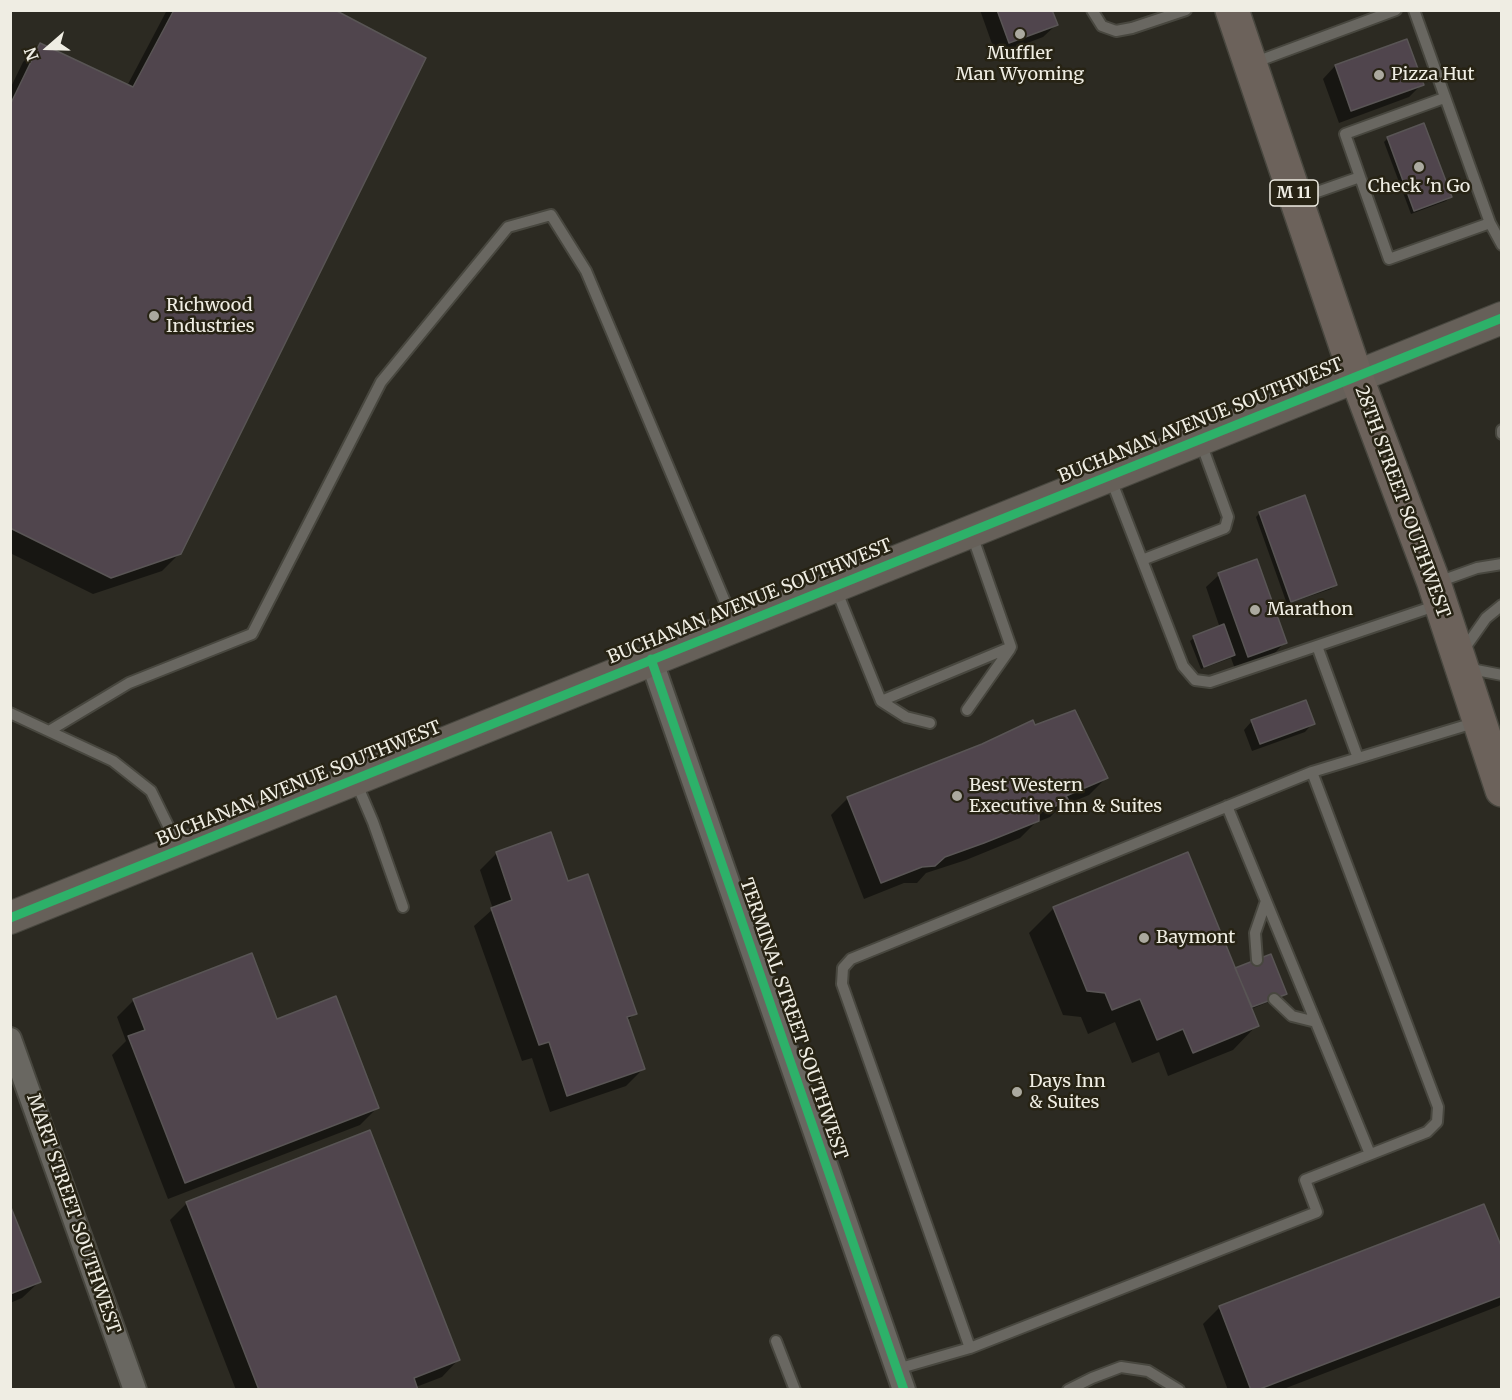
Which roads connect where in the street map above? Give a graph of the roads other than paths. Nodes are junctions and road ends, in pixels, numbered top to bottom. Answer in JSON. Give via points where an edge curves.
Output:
{"nodes":[{"id":1,"x":1092,"y":10,"type":"edge"},
{"id":2,"x":1186,"y":10,"type":"edge"},
{"id":3,"x":1232,"y":10,"type":"edge"},
{"id":4,"x":1396,"y":10,"type":"edge"},
{"id":5,"x":1414,"y":10,"type":"edge"},
{"id":6,"x":1250,"y":64,"type":"junction"},
{"id":7,"x":1444,"y":98,"type":"junction"},
{"id":8,"x":1360,"y":177,"type":"junction"},
{"id":9,"x":1296,"y":199,"type":"junction"},
{"id":10,"x":1490,"y":223,"type":"junction"},
{"id":11,"x":1502,"y":245,"type":"edge"},
{"id":12,"x":1502,"y":318,"type":"edge"},
{"id":13,"x":1356,"y":376,"type":"junction"},
{"id":14,"x":1199,"y":439,"type":"junction"},
{"id":15,"x":1109,"y":474,"type":"junction"},
{"id":16,"x":971,"y":531,"type":"junction"},
{"id":17,"x":1142,"y":560,"type":"junction"},
{"id":18,"x":1502,"y":564,"type":"edge"},
{"id":19,"x":834,"y":586,"type":"junction"},
{"id":20,"x":1438,"y":593,"type":"junction"},
{"id":21,"x":1502,"y":605,"type":"edge"},
{"id":22,"x":735,"y":626,"type":"junction"},
{"id":23,"x":1317,"y":646,"type":"junction"},
{"id":24,"x":1011,"y":647,"type":"junction"},
{"id":25,"x":651,"y":659,"type":"junction"},
{"id":26,"x":1460,"y":662,"type":"junction"},
{"id":27,"x":1502,"y":675,"type":"edge"},
{"id":28,"x":881,"y":701,"type":"junction"},
{"id":29,"x":967,"y":710,"type":"dead end"},
{"id":30,"x":10,"y":713,"type":"edge"},
{"id":31,"x":1479,"y":721,"type":"junction"},
{"id":32,"x":930,"y":723,"type":"dead end"},
{"id":33,"x":49,"y":731,"type":"junction"},
{"id":34,"x":1358,"y":758,"type":"junction"},
{"id":35,"x":1312,"y":772,"type":"junction"},
{"id":36,"x":1499,"y":773,"type":"edge"},
{"id":37,"x":355,"y":779,"type":"junction"},
{"id":38,"x":1227,"y":806,"type":"junction"},
{"id":39,"x":180,"y":849,"type":"junction"},
{"id":40,"x":1266,"y":901,"type":"junction"},
{"id":41,"x":403,"y":907,"type":"dead end"},
{"id":42,"x":10,"y":918,"type":"edge"},
{"id":43,"x":1257,"y":960,"type":"dead end"},
{"id":44,"x":1274,"y":999,"type":"dead end"},
{"id":45,"x":1316,"y":1022,"type":"junction"},
{"id":46,"x":10,"y":1039,"type":"edge"},
{"id":47,"x":1370,"y":1154,"type":"junction"},
{"id":48,"x":776,"y":1341,"type":"dead end"},
{"id":49,"x":970,"y":1348,"type":"junction"},
{"id":50,"x":901,"y":1379,"type":"edge"},
{"id":51,"x":135,"y":1389,"type":"edge"},
{"id":52,"x":795,"y":1389,"type":"edge"},
{"id":53,"x":1068,"y":1389,"type":"edge"},
{"id":54,"x":1179,"y":1389,"type":"edge"}],
"edges":[{"from":1,"to":2,"type":"lane","via":[[1102,26],[1116,31]]},
{"from":3,"to":6,"type":"main road","name":"28TH STREET SOUTHWEST","number":"M 11"},
{"from":4,"to":6,"type":"lane"},
{"from":5,"to":7,"type":"lane"},
{"from":6,"to":9,"type":"main road","name":"28TH STREET SOUTHWEST","number":"M 11"},
{"from":7,"to":8,"type":"lane","via":[[1345,134]]},
{"from":7,"to":10,"type":"lane"},
{"from":8,"to":9,"type":"lane"},
{"from":8,"to":10,"type":"lane","via":[[1389,260]]},
{"from":9,"to":13,"type":"main road","name":"28TH STREET SOUTHWEST","number":"M 11"},
{"from":10,"to":11,"type":"lane"},
{"from":12,"to":13,"type":"street","name":"BUCHANAN AVENUE SOUTHWEST"},
{"from":13,"to":14,"type":"street","name":"BUCHANAN AVENUE SOUTHWEST"},
{"from":13,"to":20,"type":"main road","name":"28TH STREET SOUTHWEST","number":"M 11"},
{"from":14,"to":15,"type":"street","name":"BUCHANAN AVENUE SOUTHWEST"},
{"from":14,"to":17,"type":"lane","via":[[1228,517],[1225,528]]},
{"from":15,"to":16,"type":"street","name":"BUCHANAN AVENUE SOUTHWEST"},
{"from":15,"to":17,"type":"lane"},
{"from":16,"to":19,"type":"street","name":"BUCHANAN AVENUE SOUTHWEST"},
{"from":16,"to":24,"type":"lane"},
{"from":17,"to":23,"type":"lane","via":[[1183,666],[1195,680],[1210,682]]},
{"from":18,"to":20,"type":"lane","via":[[1477,568]]},
{"from":19,"to":22,"type":"street","name":"BUCHANAN AVENUE SOUTHWEST"},
{"from":19,"to":28,"type":"lane"},
{"from":20,"to":23,"type":"lane"},
{"from":20,"to":26,"type":"main road","name":"28TH STREET SOUTHWEST","number":"M 11"},
{"from":21,"to":26,"type":"lane","via":[[1486,618]]},
{"from":22,"to":25,"type":"street","name":"BUCHANAN AVENUE SOUTHWEST"},
{"from":22,"to":33,"type":"lane","via":[[586,271],[551,215],[508,227],[381,382],[252,634],[129,682]]},
{"from":23,"to":34,"type":"lane"},
{"from":24,"to":28,"type":"lane"},
{"from":24,"to":29,"type":"lane"},
{"from":25,"to":37,"type":"street","name":"BUCHANAN AVENUE SOUTHWEST"},
{"from":25,"to":50,"type":"street","name":"TERMINAL STREET SOUTHWEST"},
{"from":26,"to":27,"type":"lane"},
{"from":26,"to":31,"type":"main road","name":"28TH STREET SOUTHWEST","number":"M 11"},
{"from":28,"to":32,"type":"lane","via":[[906,717]]},
{"from":30,"to":33,"type":"lane"},
{"from":31,"to":34,"type":"lane"},
{"from":31,"to":36,"type":"main road","name":"28TH STREET SOUTHWEST","number":"M 11"},
{"from":33,"to":39,"type":"lane","via":[[113,761],[151,791]]},
{"from":34,"to":35,"type":"lane"},
{"from":35,"to":38,"type":"lane"},
{"from":35,"to":47,"type":"lane","via":[[1438,1107],[1437,1122],[1427,1132]]},
{"from":37,"to":39,"type":"street","name":"BUCHANAN AVENUE SOUTHWEST"},
{"from":37,"to":41,"type":"lane"},
{"from":38,"to":40,"type":"lane"},
{"from":38,"to":49,"type":"lane","via":[[851,959],[843,968],[842,984]]},
{"from":39,"to":42,"type":"street","name":"BUCHANAN AVENUE SOUTHWEST"},
{"from":40,"to":43,"type":"lane","via":[[1255,933]]},
{"from":40,"to":45,"type":"lane"},
{"from":44,"to":45,"type":"lane","via":[[1292,1016]]},
{"from":45,"to":47,"type":"lane"},
{"from":46,"to":51,"type":"street","name":"MART STREET SOUTHWEST"},
{"from":47,"to":49,"type":"lane","via":[[1305,1180],[1317,1212]]},
{"from":48,"to":52,"type":"lane"},
{"from":49,"to":50,"type":"lane"},
{"from":53,"to":54,"type":"lane","via":[[1121,1367],[1148,1371]]}]}
